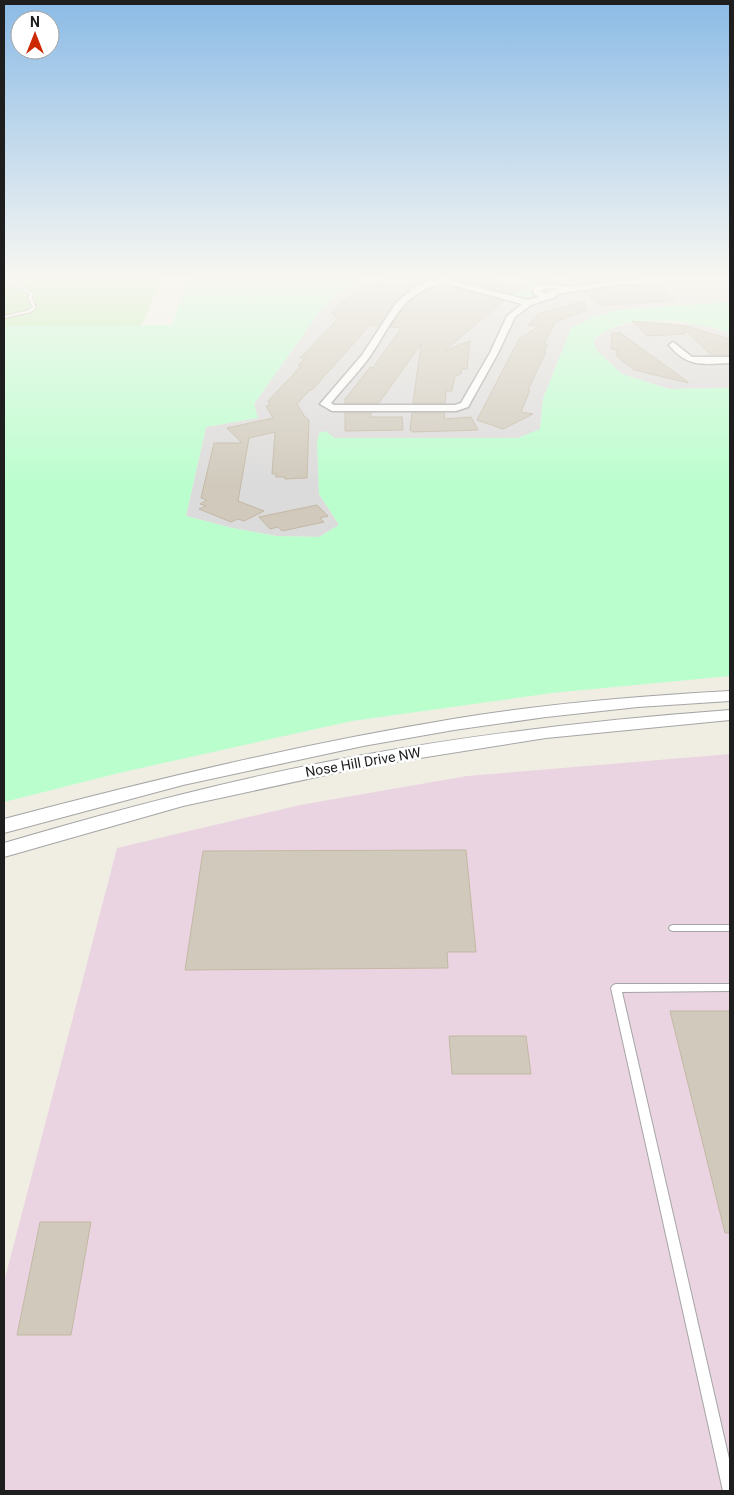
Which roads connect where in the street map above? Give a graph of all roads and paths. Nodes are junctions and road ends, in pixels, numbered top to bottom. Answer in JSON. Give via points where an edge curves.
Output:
{"nodes":[{"id":1,"x":371,"y":347,"type":"edge"},
{"id":2,"x":497,"y":347,"type":"edge"},
{"id":3,"x":676,"y":347,"type":"edge"},
{"id":4,"x":730,"y":360,"type":"edge"},
{"id":5,"x":730,"y":696,"type":"edge"},
{"id":6,"x":730,"y":715,"type":"edge"},
{"id":7,"x":4,"y":826,"type":"edge"},
{"id":8,"x":4,"y":850,"type":"edge"},
{"id":9,"x":673,"y":928,"type":"dead end"},
{"id":10,"x":730,"y":928,"type":"edge"},
{"id":11,"x":730,"y":987,"type":"edge"},
{"id":12,"x":730,"y":1491,"type":"edge"}],
"edges":[{"from":1,"to":2,"type":"street","via":[[326,404],[332,408],[456,408],[465,405]]},
{"from":3,"to":4,"type":"street","via":[[689,359]]},
{"from":5,"to":7,"type":"street","name":"Nose Hill Drive NW","via":[[562,710],[393,734],[228,767]]},
{"from":6,"to":8,"type":"street","name":"Nose Hill Drive NW","via":[[513,737],[346,764],[215,792]]},
{"from":9,"to":10,"type":"lane"},
{"from":11,"to":12,"type":"lane","via":[[616,988]]}]}
